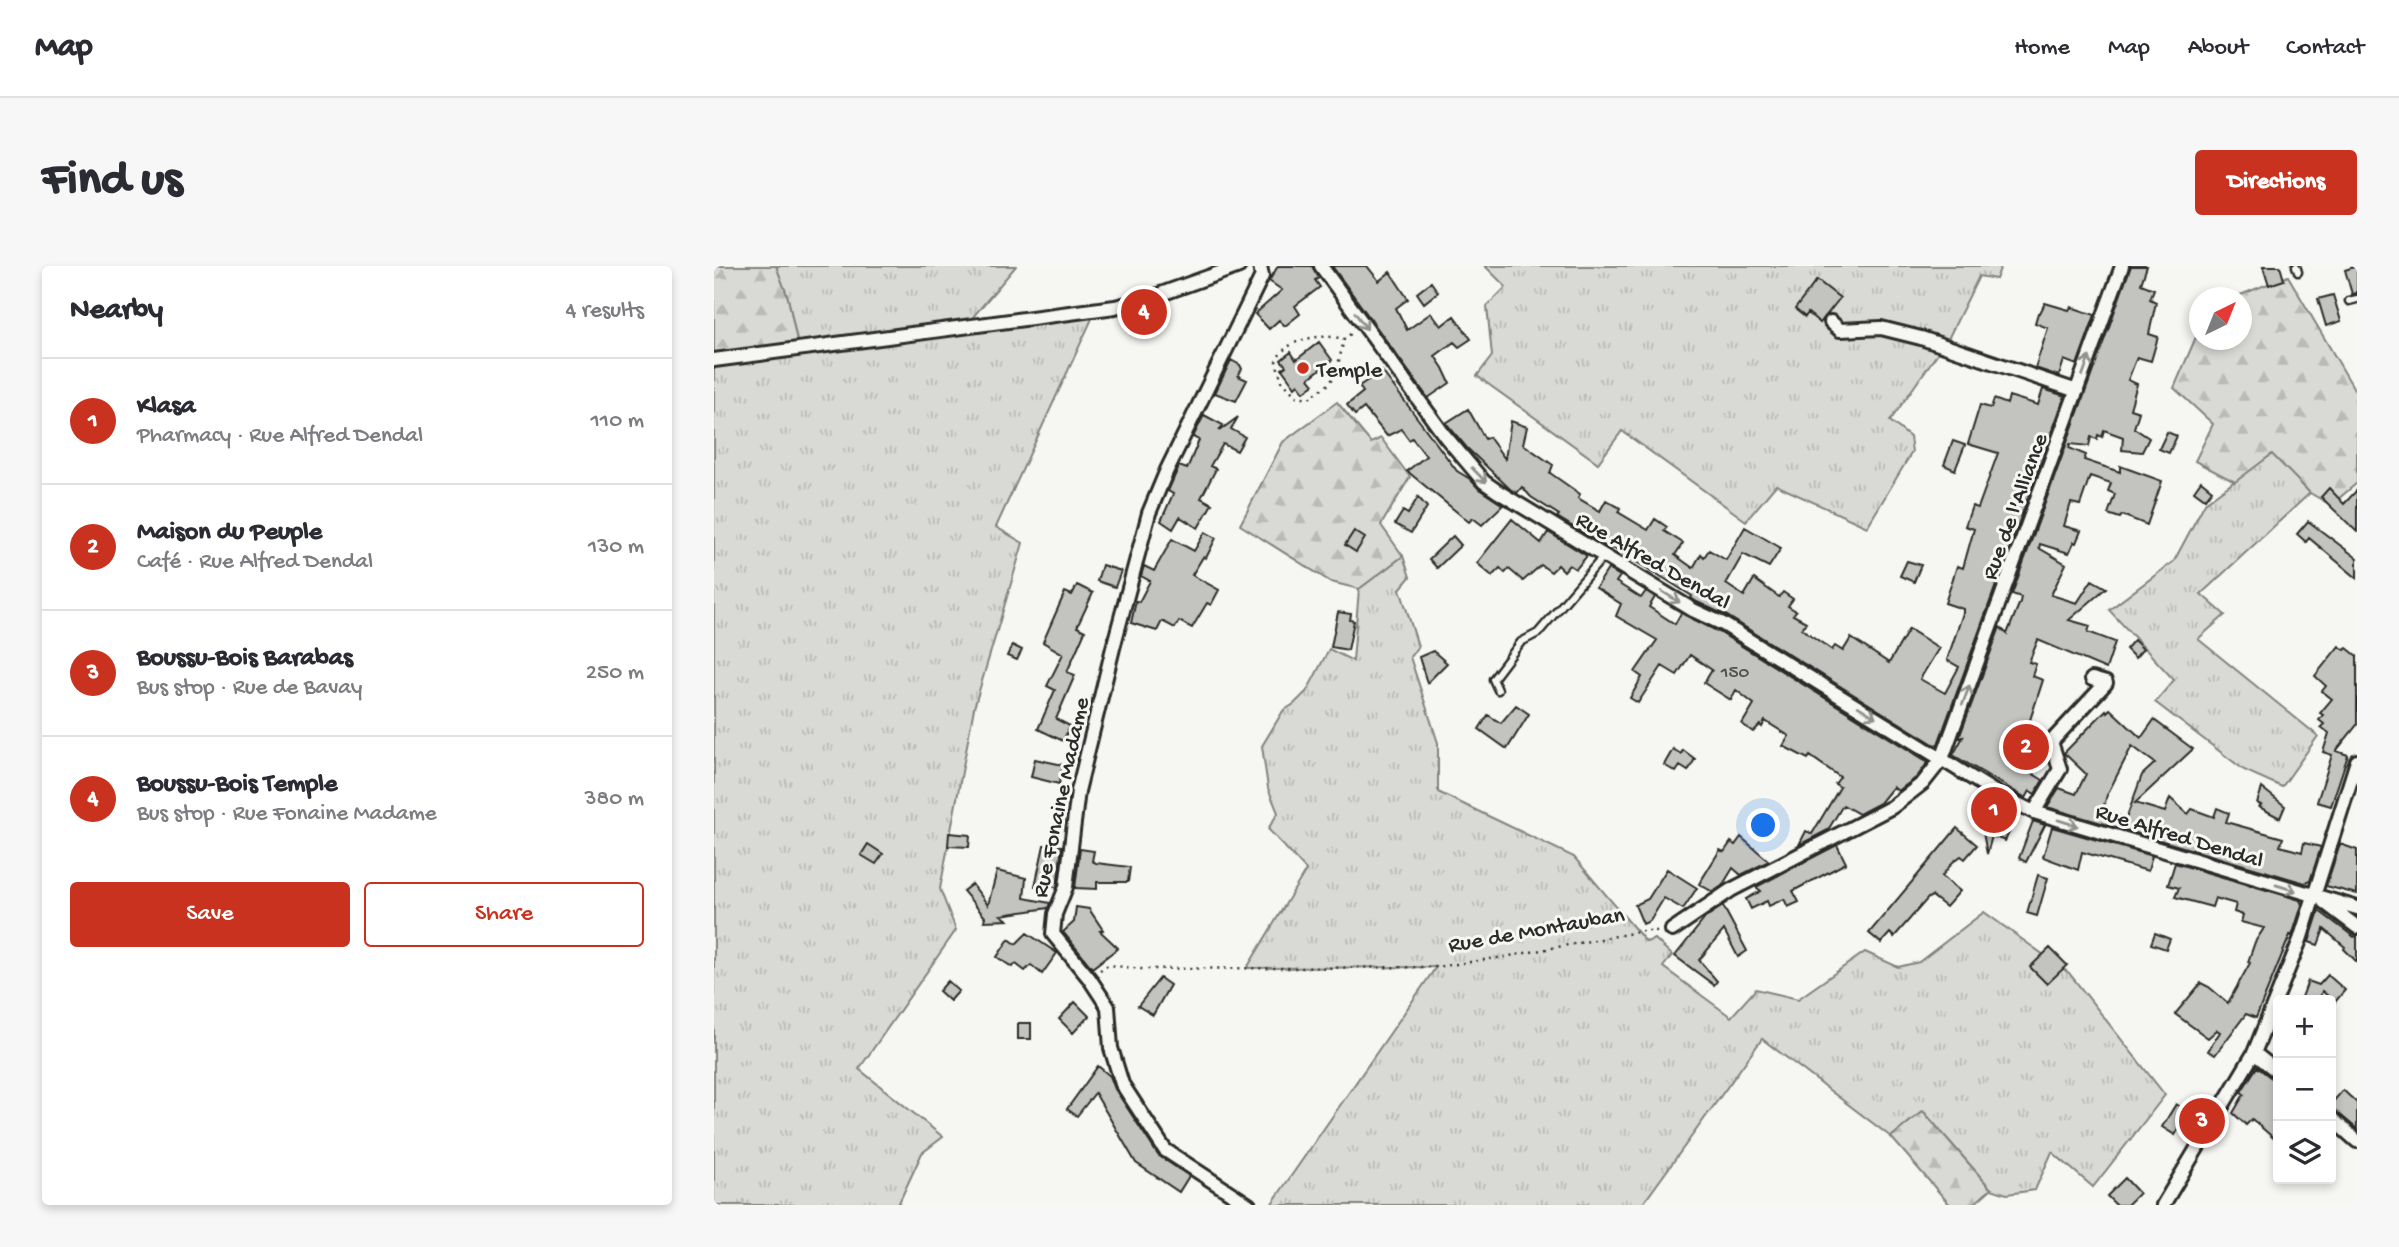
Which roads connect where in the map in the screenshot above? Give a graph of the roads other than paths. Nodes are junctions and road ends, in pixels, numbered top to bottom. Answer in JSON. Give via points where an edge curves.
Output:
{"nodes":[{"id":1,"x":1239,"y":266,"type":"edge"},
{"id":2,"x":1260,"y":266,"type":"edge"},
{"id":3,"x":1321,"y":266,"type":"edge"},
{"id":4,"x":2122,"y":266,"type":"edge"},
{"id":5,"x":1831,"y":322,"type":"dead end"},
{"id":6,"x":714,"y":360,"type":"edge"},
{"id":7,"x":2077,"y":391,"type":"junction"},
{"id":8,"x":1604,"y":556,"type":"junction"},
{"id":9,"x":2092,"y":679,"type":"dead end"},
{"id":10,"x":1498,"y":690,"type":"dead end"},
{"id":11,"x":1942,"y":759,"type":"junction"},
{"id":12,"x":2357,"y":761,"type":"edge"},
{"id":13,"x":2034,"y":812,"type":"junction"},
{"id":14,"x":2315,"y":897,"type":"junction"},
{"id":15,"x":2357,"y":908,"type":"edge"},
{"id":16,"x":2357,"y":927,"type":"edge"},
{"id":17,"x":1672,"y":930,"type":"road end"},
{"id":18,"x":2253,"y":1053,"type":"junction"},
{"id":19,"x":2273,"y":1068,"type":"edge"},
{"id":20,"x":2334,"y":1121,"type":"edge"},
{"id":21,"x":2357,"y":1141,"type":"edge"},
{"id":22,"x":1249,"y":1205,"type":"edge"},
{"id":23,"x":2163,"y":1205,"type":"edge"}],
"edges":[{"from":1,"to":6,"type":"street","via":[[1115,307]]},
{"from":2,"to":22,"type":"street","name":"Rue Fonaine Madame","via":[[1262,276],[1149,513],[1078,791],[1066,887],[1053,934],[1108,1007],[1111,1048],[1122,1084],[1165,1150]]},
{"from":3,"to":8,"type":"street","name":"Rue Alfred Dendal","one_way":true,"via":[[1484,482]]},
{"from":7,"to":4,"type":"street","name":"Rue de l'Alliance","one_way":true},
{"from":5,"to":7,"type":"street","via":[[1840,330],[1881,328],[1921,338]]},
{"from":11,"to":7,"type":"street","name":"Rue de l'Alliance","one_way":true},
{"from":8,"to":10,"type":"lane","via":[[1538,633],[1521,642],[1493,679]]},
{"from":8,"to":11,"type":"street","name":"Rue Alfred Dendal","one_way":true},
{"from":9,"to":13,"type":"street","via":[[2106,683],[2051,742],[2060,769]]},
{"from":11,"to":13,"type":"street","name":"Rue Alfred Dendal"},
{"from":11,"to":17,"type":"street","via":[[1923,783],[1892,807],[1731,890]]},
{"from":12,"to":14,"type":"street"},
{"from":13,"to":14,"type":"street","name":"Rue Alfred Dendal","one_way":true},
{"from":14,"to":15,"type":"street","name":"Rue Alfred Dendal"},
{"from":14,"to":16,"type":"street"},
{"from":14,"to":18,"type":"street"},
{"from":18,"to":19,"type":"street"},
{"from":18,"to":23,"type":"street"},
{"from":20,"to":21,"type":"street"}]}
